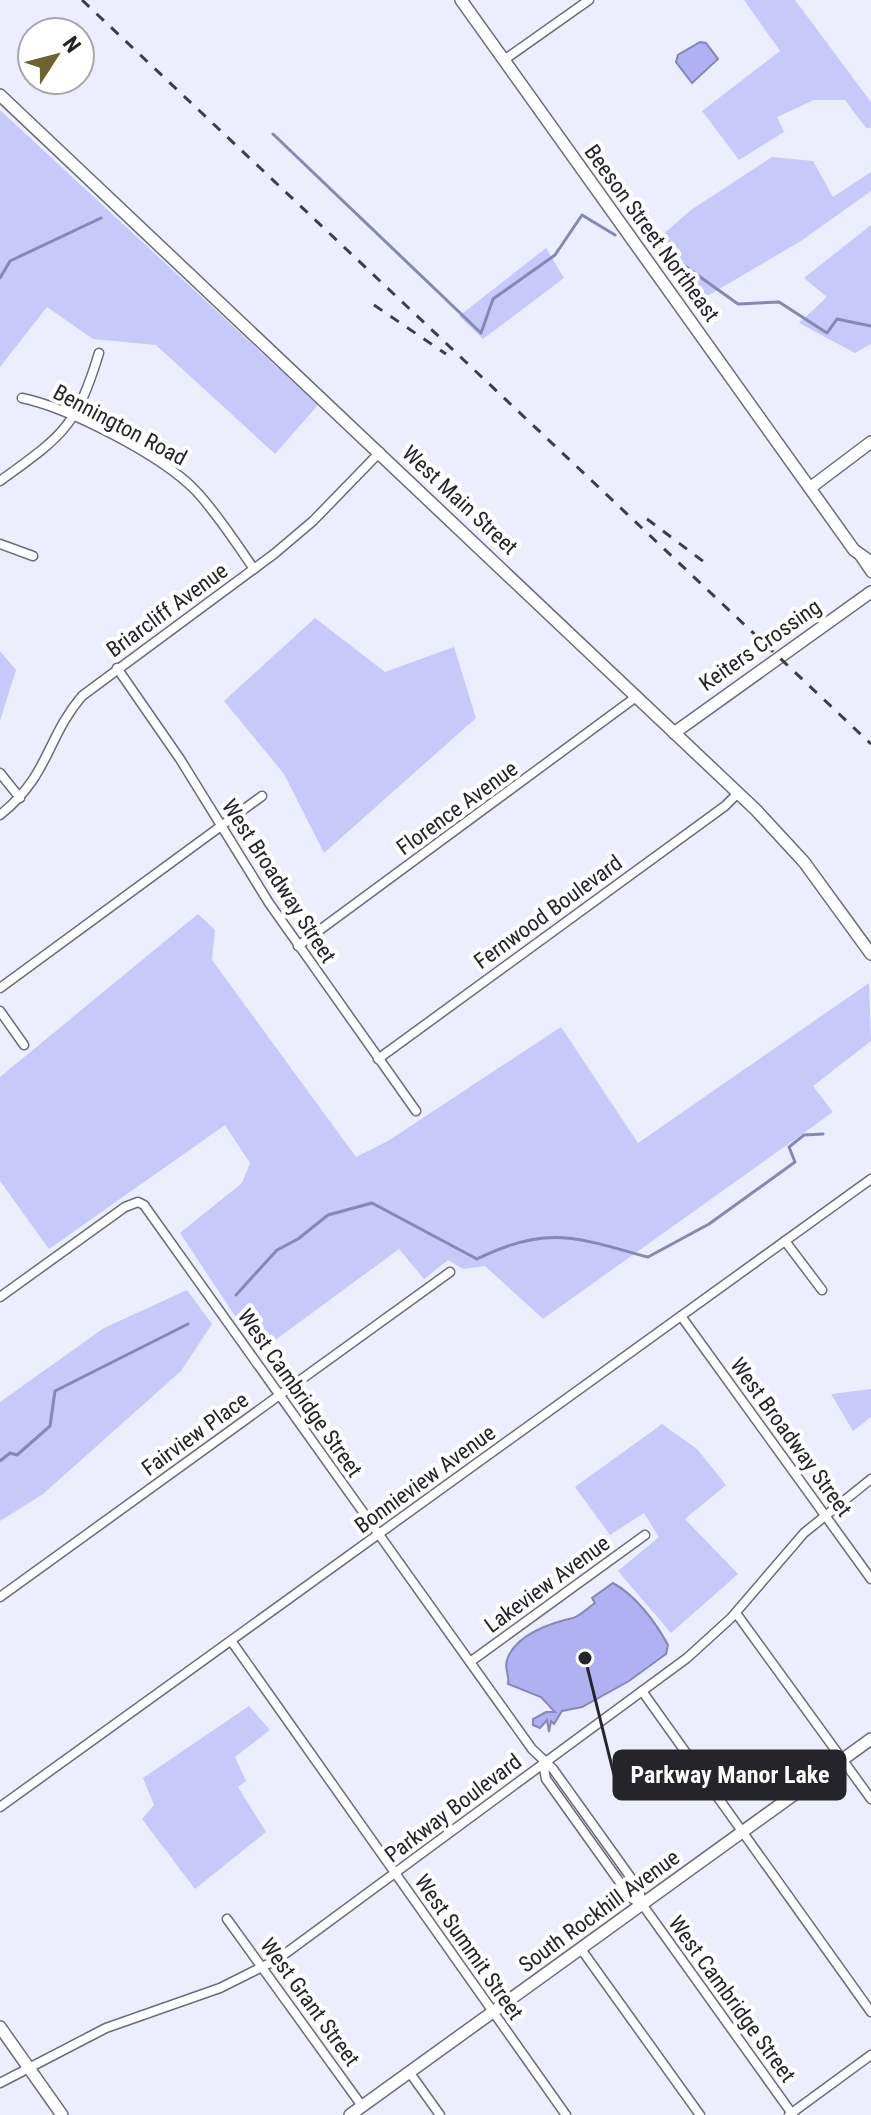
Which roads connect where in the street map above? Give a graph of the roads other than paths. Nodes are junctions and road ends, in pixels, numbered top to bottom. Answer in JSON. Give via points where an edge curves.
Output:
{"nodes":[{"id":1,"x":461,"y":0,"type":"edge"},
{"id":2,"x":589,"y":0,"type":"edge"},
{"id":3,"x":504,"y":60,"type":"junction"},
{"id":4,"x":0,"y":95,"type":"edge"},
{"id":5,"x":99,"y":353,"type":"dead end"},
{"id":6,"x":22,"y":398,"type":"dead end"},
{"id":7,"x":75,"y":416,"type":"junction"},
{"id":8,"x":871,"y":442,"type":"edge"},
{"id":9,"x":380,"y":452,"type":"junction"},
{"id":10,"x":0,"y":481,"type":"edge"},
{"id":11,"x":810,"y":488,"type":"junction"},
{"id":12,"x":0,"y":544,"type":"edge"},
{"id":13,"x":854,"y":550,"type":"junction"},
{"id":14,"x":33,"y":556,"type":"dead end"},
{"id":15,"x":871,"y":562,"type":"edge"},
{"id":16,"x":254,"y":569,"type":"junction"},
{"id":17,"x":871,"y":573,"type":"edge"},
{"id":18,"x":871,"y":592,"type":"edge"},
{"id":19,"x":117,"y":668,"type":"junction"},
{"id":20,"x":636,"y":697,"type":"junction"},
{"id":21,"x":674,"y":733,"type":"junction"},
{"id":22,"x":0,"y":773,"type":"edge"},
{"id":23,"x":738,"y":793,"type":"junction"},
{"id":24,"x":262,"y":796,"type":"dead end"},
{"id":25,"x":20,"y":798,"type":"junction"},
{"id":26,"x":0,"y":815,"type":"edge"},
{"id":27,"x":220,"y":827,"type":"junction"},
{"id":28,"x":298,"y":946,"type":"junction"},
{"id":29,"x":871,"y":954,"type":"edge"},
{"id":30,"x":0,"y":988,"type":"edge"},
{"id":31,"x":0,"y":1011,"type":"edge"},
{"id":32,"x":24,"y":1045,"type":"dead end"},
{"id":33,"x":378,"y":1059,"type":"junction"},
{"id":34,"x":416,"y":1111,"type":"dead end"},
{"id":35,"x":871,"y":1179,"type":"edge"},
{"id":36,"x":785,"y":1241,"type":"junction"},
{"id":37,"x":450,"y":1272,"type":"dead end"},
{"id":38,"x":822,"y":1290,"type":"dead end"},
{"id":39,"x":0,"y":1297,"type":"edge"},
{"id":40,"x":681,"y":1316,"type":"junction"},
{"id":41,"x":279,"y":1396,"type":"junction"},
{"id":42,"x":871,"y":1479,"type":"edge"},
{"id":43,"x":825,"y":1514,"type":"junction"},
{"id":44,"x":379,"y":1535,"type":"junction"},
{"id":45,"x":645,"y":1535,"type":"dead end"},
{"id":46,"x":871,"y":1579,"type":"edge"},
{"id":47,"x":0,"y":1597,"type":"edge"},
{"id":48,"x":736,"y":1613,"type":"junction"},
{"id":49,"x":232,"y":1642,"type":"junction"},
{"id":50,"x":470,"y":1662,"type":"junction"},
{"id":51,"x":642,"y":1691,"type":"junction"},
{"id":52,"x":871,"y":1739,"type":"edge"},
{"id":53,"x":842,"y":1759,"type":"junction"},
{"id":54,"x":543,"y":1763,"type":"junction"},
{"id":55,"x":871,"y":1799,"type":"edge"},
{"id":56,"x":0,"y":1807,"type":"edge"},
{"id":57,"x":742,"y":1832,"type":"junction"},
{"id":58,"x":396,"y":1874,"type":"junction"},
{"id":59,"x":642,"y":1904,"type":"junction"},
{"id":60,"x":227,"y":1919,"type":"dead end"},
{"id":61,"x":581,"y":1949,"type":"junction"},
{"id":62,"x":264,"y":1967,"type":"junction"},
{"id":63,"x":494,"y":2012,"type":"junction"},
{"id":64,"x":871,"y":2012,"type":"edge"},
{"id":65,"x":0,"y":2027,"type":"edge"},
{"id":66,"x":871,"y":2055,"type":"edge"},
{"id":67,"x":29,"y":2069,"type":"junction"},
{"id":68,"x":410,"y":2073,"type":"junction"},
{"id":69,"x":0,"y":2083,"type":"edge"},
{"id":70,"x":362,"y":2106,"type":"junction"},
{"id":71,"x":791,"y":2114,"type":"edge"},
{"id":72,"x":62,"y":2115,"type":"edge"},
{"id":73,"x":350,"y":2115,"type":"edge"},
{"id":74,"x":440,"y":2115,"type":"edge"},
{"id":75,"x":566,"y":2115,"type":"edge"},
{"id":76,"x":700,"y":2115,"type":"edge"}],
"edges":[{"from":1,"to":3,"type":"street","name":"Beeson Street Northeast"},
{"from":2,"to":3,"type":"street"},
{"from":3,"to":11,"type":"street","name":"Beeson Street Northeast"},
{"from":4,"to":9,"type":"street","name":"West Main Street"},
{"from":5,"to":7,"type":"street"},
{"from":6,"to":7,"type":"street","name":"Bennington Road"},
{"from":7,"to":10,"type":"street","via":[[55,439]]},
{"from":7,"to":16,"type":"street","name":"Bennington Road","via":[[183,479]]},
{"from":8,"to":11,"type":"street"},
{"from":9,"to":16,"type":"street","name":"Briarcliff Avenue","via":[[313,521]]},
{"from":9,"to":20,"type":"street","name":"West Main Street"},
{"from":11,"to":13,"type":"street","name":"Beeson Street Northeast"},
{"from":12,"to":14,"type":"street"},
{"from":13,"to":15,"type":"street","name":"Beeson Street Northeast"},
{"from":13,"to":17,"type":"street"},
{"from":16,"to":19,"type":"street","name":"Briarcliff Avenue"},
{"from":18,"to":21,"type":"street","name":"Keiters Crossing"},
{"from":19,"to":25,"type":"street","name":"Briarcliff Avenue","via":[[74,705],[42,769]]},
{"from":19,"to":27,"type":"street","name":"West Broadway Street"},
{"from":20,"to":21,"type":"street","name":"West Main Street"},
{"from":20,"to":28,"type":"street","name":"Florence Avenue"},
{"from":21,"to":23,"type":"street","name":"West Main Street"},
{"from":22,"to":25,"type":"street"},
{"from":23,"to":29,"type":"street","name":"West Main Street","via":[[795,851]]},
{"from":23,"to":33,"type":"street","name":"Fernwood Boulevard"},
{"from":24,"to":27,"type":"street"},
{"from":25,"to":26,"type":"street","name":"Briarcliff Avenue"},
{"from":27,"to":28,"type":"street","name":"West Broadway Street"},
{"from":27,"to":30,"type":"street"},
{"from":28,"to":33,"type":"street","name":"West Broadway Street"},
{"from":31,"to":32,"type":"street"},
{"from":33,"to":34,"type":"street","name":"West Broadway Street"},
{"from":35,"to":36,"type":"street","name":"Bonnieview Avenue"},
{"from":36,"to":38,"type":"street"},
{"from":36,"to":40,"type":"street","name":"Bonnieview Avenue"},
{"from":37,"to":41,"type":"street","name":"Fairview Place"},
{"from":39,"to":41,"type":"street","name":"West Cambridge Street","via":[[138,1202]]},
{"from":40,"to":43,"type":"street","name":"West Broadway Street"},
{"from":40,"to":44,"type":"street","name":"Bonnieview Avenue"},
{"from":41,"to":44,"type":"street","name":"West Cambridge Street"},
{"from":41,"to":47,"type":"street","name":"Fairview Place"},
{"from":42,"to":43,"type":"street","name":"Parkway Boulevard"},
{"from":43,"to":46,"type":"street","name":"West Broadway Street"},
{"from":43,"to":48,"type":"street","name":"Parkway Boulevard"},
{"from":44,"to":49,"type":"street","name":"Bonnieview Avenue"},
{"from":44,"to":50,"type":"street","name":"West Cambridge Street"},
{"from":45,"to":50,"type":"street","name":"Lakeview Avenue"},
{"from":48,"to":51,"type":"street","name":"Parkway Boulevard"},
{"from":48,"to":53,"type":"street"},
{"from":49,"to":56,"type":"street","name":"Bonnieview Avenue"},
{"from":49,"to":58,"type":"street","name":"West Summit Street"},
{"from":50,"to":54,"type":"street","name":"West Cambridge Street"},
{"from":51,"to":54,"type":"street","name":"Parkway Boulevard"},
{"from":51,"to":57,"type":"street"},
{"from":52,"to":53,"type":"street","name":"South Rockhill Avenue"},
{"from":53,"to":55,"type":"street"},
{"from":53,"to":57,"type":"street","name":"South Rockhill Avenue"},
{"from":54,"to":58,"type":"street","name":"Parkway Boulevard"},
{"from":54,"to":59,"type":"street","name":"West Cambridge Street","via":[[553,1769],[639,1889]]},
{"from":57,"to":59,"type":"street","name":"South Rockhill Avenue"},
{"from":57,"to":64,"type":"street"},
{"from":58,"to":62,"type":"street","name":"Parkway Boulevard"},
{"from":58,"to":63,"type":"street","name":"West Summit Street"},
{"from":59,"to":61,"type":"street","name":"South Rockhill Avenue"},
{"from":59,"to":71,"type":"street","name":"West Cambridge Street"},
{"from":60,"to":62,"type":"street","name":"West Grant Street"},
{"from":61,"to":63,"type":"street","name":"South Rockhill Avenue"},
{"from":61,"to":76,"type":"street"},
{"from":62,"to":67,"type":"street","name":"Parkway Boulevard","via":[[105,2029]]},
{"from":62,"to":70,"type":"street","name":"West Grant Street"},
{"from":63,"to":68,"type":"street","name":"South Rockhill Avenue"},
{"from":63,"to":75,"type":"street","name":"West Summit Street"},
{"from":65,"to":67,"type":"street"},
{"from":66,"to":71,"type":"street"},
{"from":67,"to":69,"type":"street","name":"Parkway Boulevard"},
{"from":67,"to":72,"type":"street"},
{"from":68,"to":70,"type":"street","name":"South Rockhill Avenue"},
{"from":68,"to":74,"type":"street"},
{"from":70,"to":73,"type":"street","name":"South Rockhill Avenue"}]}
